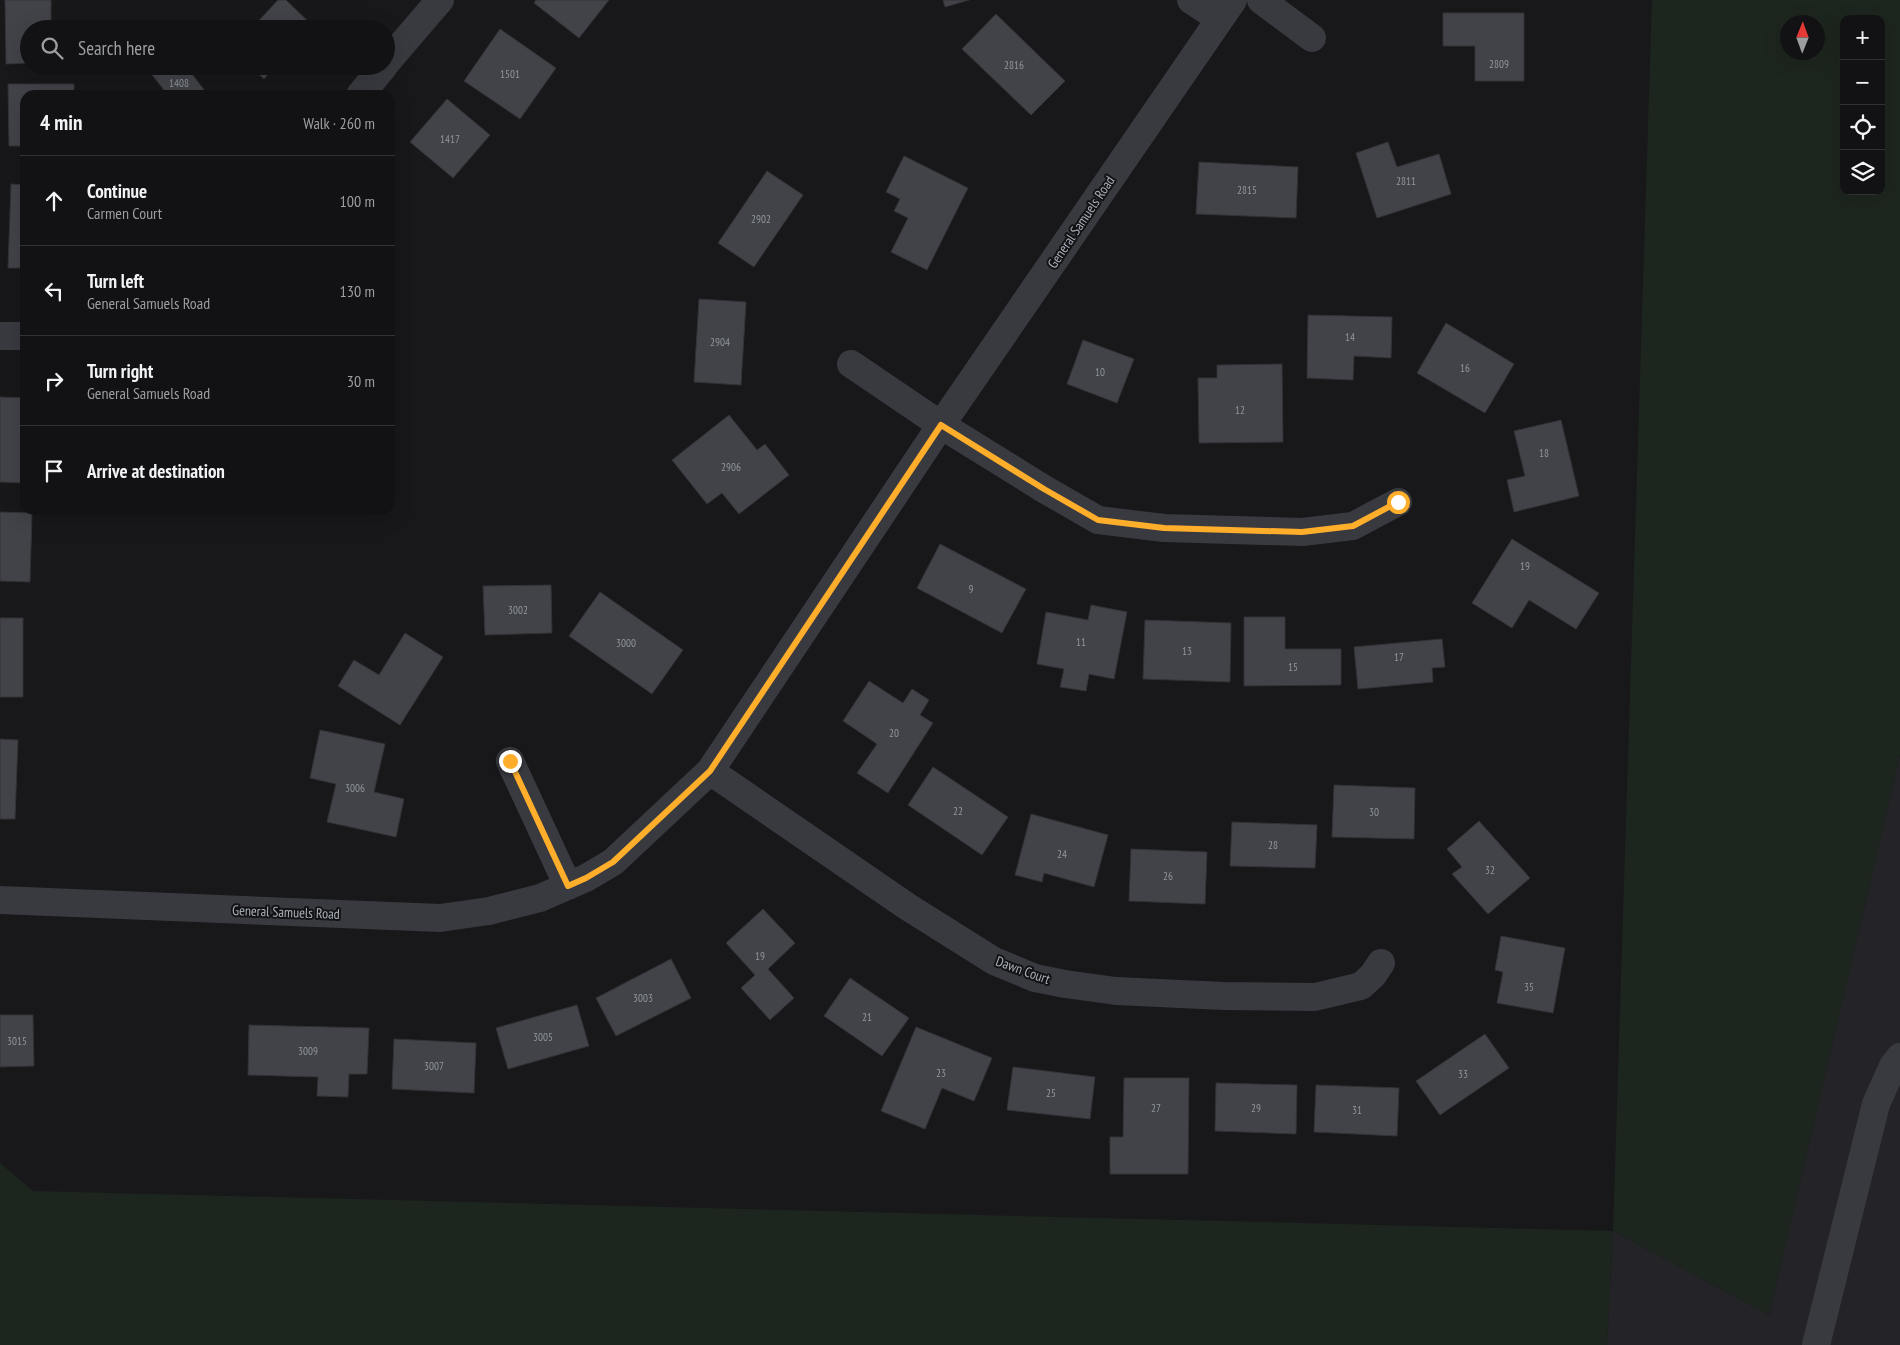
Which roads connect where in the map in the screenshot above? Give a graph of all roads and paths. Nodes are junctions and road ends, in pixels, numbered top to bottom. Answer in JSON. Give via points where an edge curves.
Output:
{"nodes":[{"id":1,"x":440,"y":0,"type":"edge"},
{"id":2,"x":1191,"y":0,"type":"edge"},
{"id":3,"x":1261,"y":0,"type":"edge"},
{"id":4,"x":1226,"y":10,"type":"edge"},
{"id":5,"x":1312,"y":38,"type":"dead end"},
{"id":6,"x":395,"y":52,"type":"edge"},
{"id":7,"x":377,"y":75,"type":"edge"},
{"id":8,"x":364,"y":90,"type":"edge"},
{"id":9,"x":0,"y":336,"type":"edge"},
{"id":10,"x":20,"y":336,"type":"edge"},
{"id":11,"x":851,"y":364,"type":"dead end"},
{"id":12,"x":941,"y":425,"type":"junction"},
{"id":13,"x":1398,"y":502,"type":"dead end"},
{"id":14,"x":510,"y":761,"type":"dead end"},
{"id":15,"x":710,"y":771,"type":"junction"},
{"id":16,"x":568,"y":886,"type":"junction"},
{"id":17,"x":0,"y":900,"type":"edge"},
{"id":18,"x":1381,"y":963,"type":"dead end"},
{"id":19,"x":1900,"y":1057,"type":"edge"},
{"id":20,"x":1816,"y":1345,"type":"edge"}],
"edges":[{"from":1,"to":6,"type":"street"},
{"from":2,"to":4,"type":"street","name":"General Samuels Road"},
{"from":3,"to":5,"type":"street"},
{"from":4,"to":12,"type":"street","name":"General Samuels Road"},
{"from":7,"to":8,"type":"street"},
{"from":9,"to":10,"type":"street"},
{"from":11,"to":12,"type":"street"},
{"from":12,"to":13,"type":"street","via":[[1098,520],[1164,528],[1302,532],[1353,526]]},
{"from":12,"to":15,"type":"street","name":"General Samuels Road"},
{"from":14,"to":16,"type":"street"},
{"from":15,"to":16,"type":"street","name":"General Samuels Road","via":[[613,862]]},
{"from":15,"to":18,"type":"street","name":"Dawn Court","via":[[908,907],[994,961],[1035,978],[1116,991],[1315,997],[1361,986]]},
{"from":16,"to":17,"type":"street","name":"General Samuels Road","via":[[540,898],[489,911],[440,918]]},
{"from":19,"to":20,"type":"street","via":[[1876,1104]]}]}
